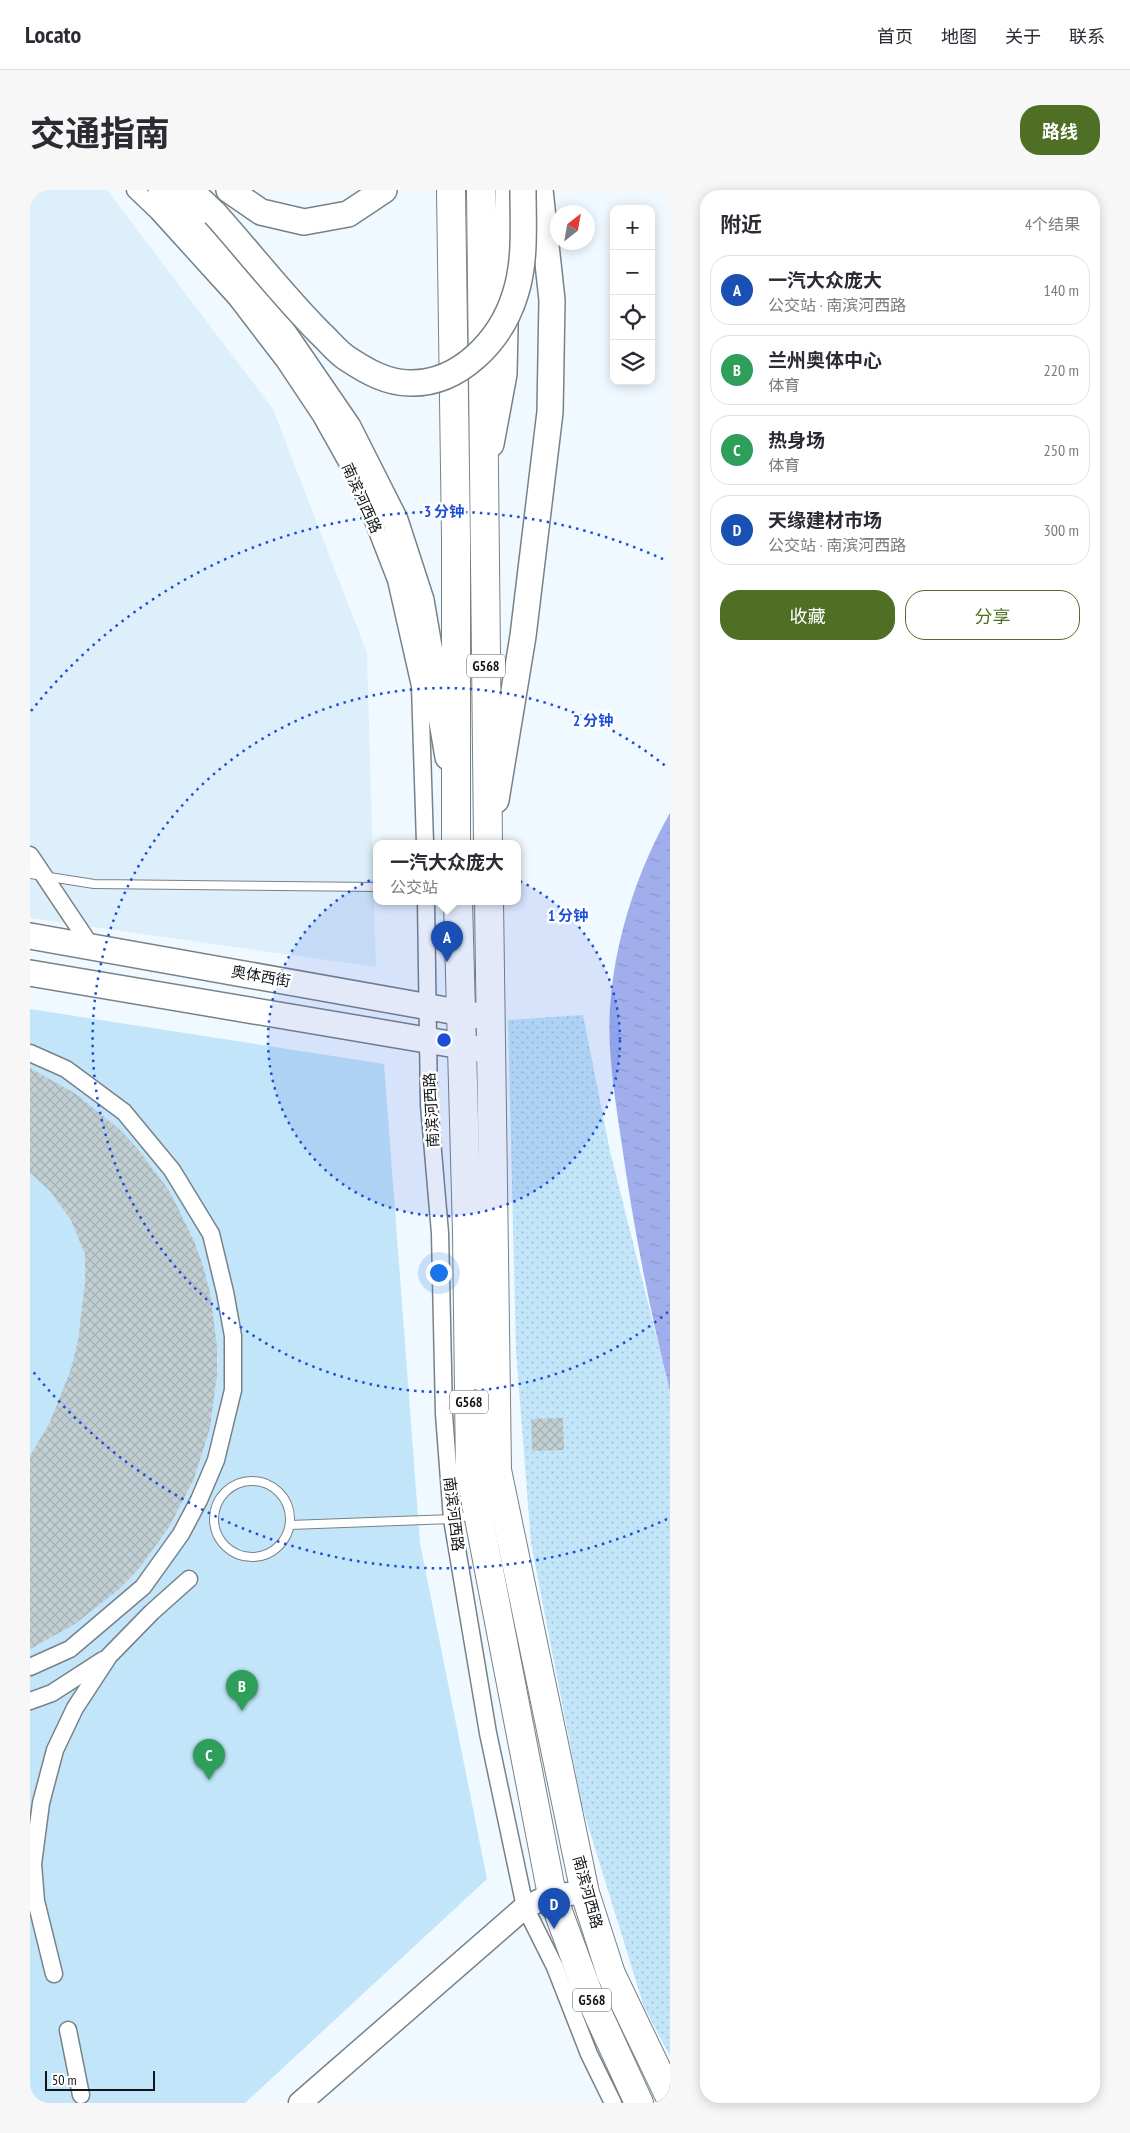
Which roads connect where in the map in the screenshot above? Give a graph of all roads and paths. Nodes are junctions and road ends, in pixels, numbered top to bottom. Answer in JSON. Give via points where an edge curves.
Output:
{"nodes":[{"id":1,"x":135,"y":190,"type":"edge"},
{"id":2,"x":161,"y":190,"type":"edge"},
{"id":3,"x":190,"y":190,"type":"edge"},
{"id":4,"x":229,"y":190,"type":"edge"},
{"id":5,"x":384,"y":190,"type":"edge"},
{"id":6,"x":451,"y":190,"type":"edge"},
{"id":7,"x":481,"y":190,"type":"edge"},
{"id":8,"x":508,"y":190,"type":"edge"},
{"id":9,"x":523,"y":190,"type":"edge"},
{"id":10,"x":540,"y":190,"type":"edge"},
{"id":11,"x":483,"y":488,"type":"junction"},
{"id":12,"x":454,"y":802,"type":"junction"},
{"id":13,"x":425,"y":840,"type":"edge"},
{"id":14,"x":456,"y":840,"type":"edge"},
{"id":15,"x":488,"y":840,"type":"edge"},
{"id":16,"x":489,"y":840,"type":"edge"},
{"id":17,"x":30,"y":855,"type":"edge"},
{"id":18,"x":37,"y":875,"type":"edge"},
{"id":19,"x":373,"y":887,"type":"edge"},
{"id":20,"x":426,"y":905,"type":"edge"},
{"id":21,"x":458,"y":905,"type":"edge"},
{"id":22,"x":489,"y":905,"type":"edge"},
{"id":23,"x":30,"y":936,"type":"edge"},
{"id":24,"x":91,"y":946,"type":"junction"},
{"id":25,"x":30,"y":973,"type":"edge"},
{"id":26,"x":428,"y":1006,"type":"junction"},
{"id":27,"x":461,"y":1012,"type":"junction"},
{"id":28,"x":491,"y":1018,"type":"junction"},
{"id":29,"x":428,"y":1041,"type":"junction"},
{"id":30,"x":462,"y":1047,"type":"junction"},
{"id":31,"x":491,"y":1051,"type":"junction"},
{"id":32,"x":30,"y":1053,"type":"edge"},
{"id":33,"x":199,"y":1500,"type":"junction"},
{"id":34,"x":215,"y":1509,"type":"junction"},
{"id":35,"x":492,"y":1512,"type":"junction"},
{"id":36,"x":452,"y":1519,"type":"junction"},
{"id":37,"x":290,"y":1524,"type":"junction"},
{"id":38,"x":189,"y":1579,"type":"dead end"},
{"id":39,"x":109,"y":1656,"type":"junction"},
{"id":40,"x":30,"y":1667,"type":"edge"},
{"id":41,"x":30,"y":1701,"type":"edge"},
{"id":42,"x":585,"y":1893,"type":"junction"},
{"id":43,"x":552,"y":1895,"type":"junction"},
{"id":44,"x":33,"y":1896,"type":"edge"},
{"id":45,"x":525,"y":1907,"type":"junction"},
{"id":46,"x":54,"y":1974,"type":"dead end"},
{"id":47,"x":68,"y":2030,"type":"dead end"},
{"id":48,"x":80,"y":2095,"type":"dead end"},
{"id":49,"x":670,"y":2097,"type":"edge"},
{"id":50,"x":300,"y":2103,"type":"edge"},
{"id":51,"x":613,"y":2103,"type":"edge"},
{"id":52,"x":639,"y":2103,"type":"edge"}],
"edges":[{"from":1,"to":13,"type":"street","name":"南滨河西路","via":[[236,298],[286,362],[358,482],[396,580],[420,686]]},
{"from":2,"to":12,"type":"main road","via":[[252,287],[348,427],[395,520],[421,600]]},
{"from":3,"to":9,"type":"main road","bridge":true,"via":[[215,214],[305,318],[346,358],[375,376],[409,384],[438,380],[475,358],[497,335],[516,295],[523,252]]},
{"from":4,"to":5,"type":"main road","via":[[262,212],[304,222],[348,214]]},
{"from":6,"to":12,"type":"highway","number":"G568","via":[[456,538]]},
{"from":7,"to":11,"type":"highway","number":"G568"},
{"from":8,"to":11,"type":"main road","via":[[504,374]]},
{"from":10,"to":16,"type":"main road","via":[[552,300],[550,412],[523,636]]},
{"from":11,"to":15,"type":"highway","number":"G568"},
{"from":12,"to":14,"type":"highway","number":"G568"},
{"from":17,"to":18,"type":"street"},
{"from":18,"to":19,"type":"lane","via":[[94,884]]},
{"from":18,"to":24,"type":"street"},
{"from":20,"to":26,"type":"street","name":"南滨河西路"},
{"from":21,"to":27,"type":"highway","name":"南滨河西路","number":"G568"},
{"from":22,"to":28,"type":"highway","name":"南滨河西路","number":"G568"},
{"from":23,"to":24,"type":"main road","name":"奥体西街"},
{"from":24,"to":26,"type":"main road","name":"奥体西街"},
{"from":25,"to":29,"type":"main road"},
{"from":26,"to":27,"type":"main road","name":"奥体西街"},
{"from":26,"to":29,"type":"street","name":"南滨河西路"},
{"from":27,"to":28,"type":"main road","name":"奥体西街"},
{"from":27,"to":30,"type":"highway","name":"南滨河西路","number":"G568"},
{"from":28,"to":31,"type":"highway","name":"南滨河西路","number":"G568"},
{"from":29,"to":30,"type":"main road"},
{"from":29,"to":36,"type":"street","name":"南滨河西路","via":[[429,1105],[440,1233],[444,1414]]},
{"from":30,"to":31,"type":"main road"},
{"from":30,"to":35,"type":"highway","name":"南滨河西路","number":"G568","via":[[470,1472]]},
{"from":31,"to":35,"type":"highway","name":"南滨河西路","number":"G568","via":[[496,1470]]},
{"from":32,"to":33,"type":"street","via":[[66,1069],[124,1112],[172,1170],[211,1234],[233,1336],[233,1390],[216,1460]]},
{"from":33,"to":34,"type":"lane"},
{"from":33,"to":40,"type":"street","via":[[181,1534],[143,1587],[70,1649]]},
{"from":34,"to":37,"type":"lane","via":[[220,1497],[235,1485],[254,1480],[278,1490],[286,1500]]},
{"from":34,"to":37,"type":"lane","via":[[214,1521],[220,1539],[233,1552],[245,1556],[257,1557],[279,1546]]},
{"from":35,"to":36,"type":"lane"},
{"from":35,"to":42,"type":"highway","name":"南滨河西路","number":"G568"},
{"from":35,"to":43,"type":"highway","name":"南滨河西路","number":"G568"},
{"from":36,"to":37,"type":"lane"},
{"from":36,"to":45,"type":"street","name":"南滨河西路","via":[[488,1733]]},
{"from":38,"to":39,"type":"street"},
{"from":39,"to":41,"type":"street","via":[[52,1693]]},
{"from":39,"to":44,"type":"street","via":[[75,1708],[55,1750],[38,1820]]},
{"from":42,"to":43,"type":"main road"},
{"from":42,"to":49,"type":"highway","name":"南滨河西路","number":"G568","via":[[611,1974]]},
{"from":43,"to":45,"type":"main road"},
{"from":43,"to":52,"type":"highway","name":"南滨河西路","number":"G568","via":[[587,1990]]},
{"from":44,"to":46,"type":"street"},
{"from":45,"to":50,"type":"main road"},
{"from":45,"to":51,"type":"street","name":"南滨河西路","via":[[555,1967]]},
{"from":47,"to":48,"type":"street"}]}
